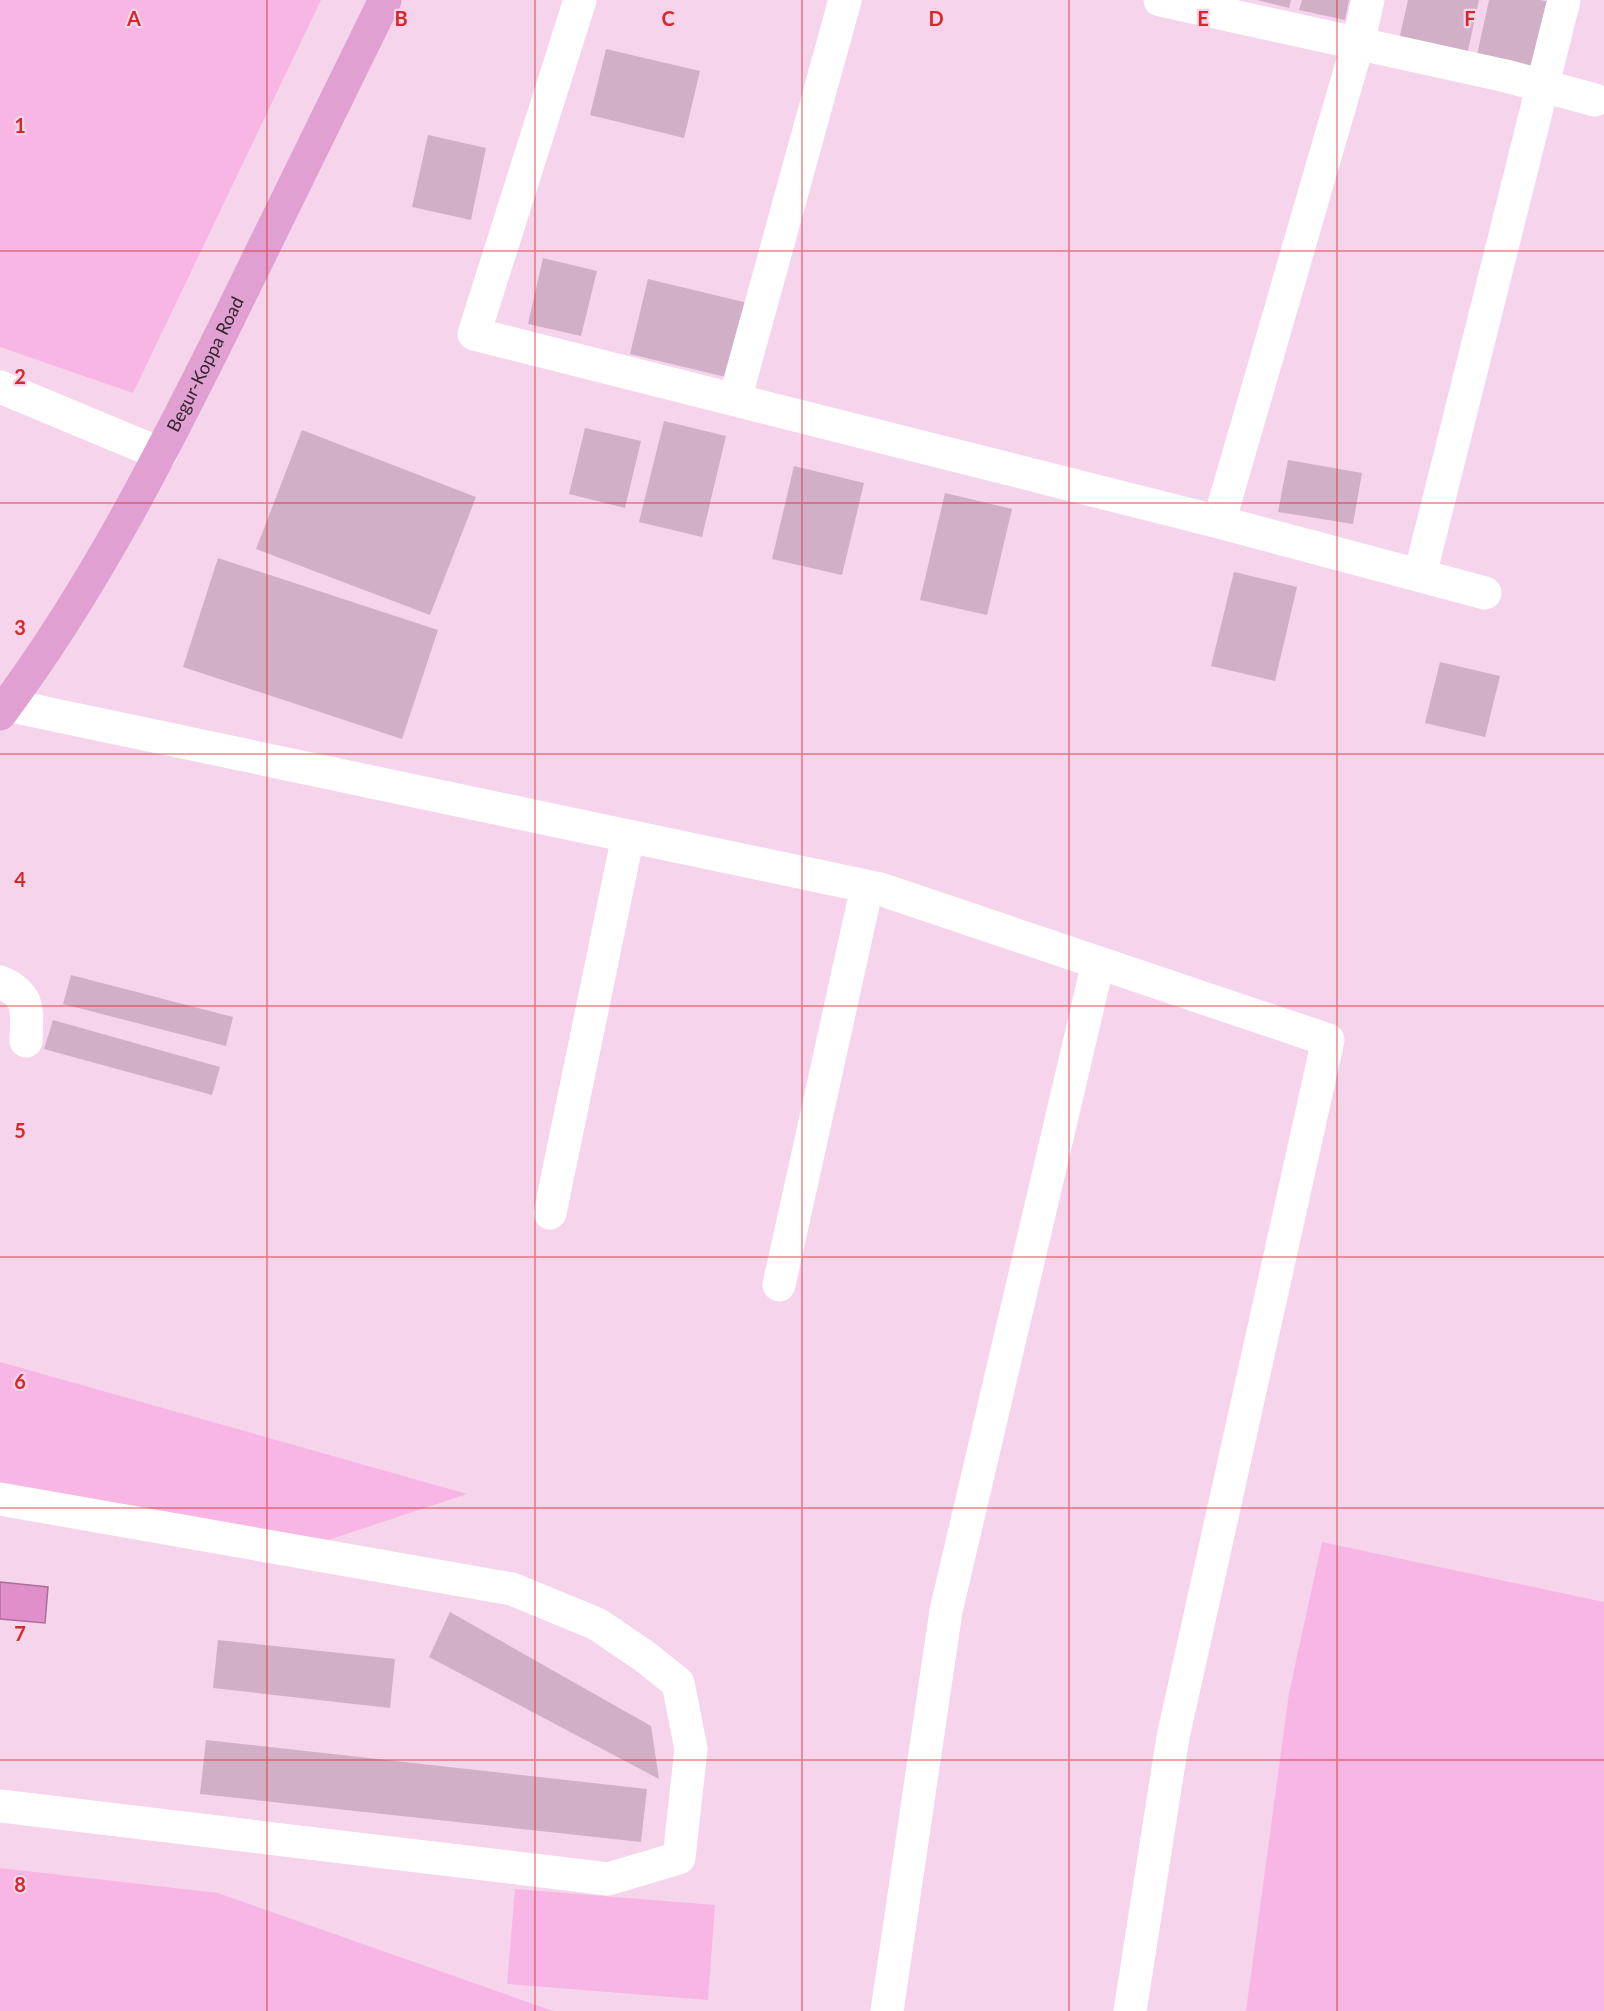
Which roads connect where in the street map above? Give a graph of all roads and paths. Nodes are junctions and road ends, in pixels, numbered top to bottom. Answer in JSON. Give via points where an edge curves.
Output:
{"nodes":[{"id":1,"x":386,"y":0,"type":"edge"},
{"id":2,"x":580,"y":0,"type":"edge"},
{"id":3,"x":845,"y":0,"type":"edge"},
{"id":4,"x":1160,"y":0,"type":"edge"},
{"id":5,"x":1368,"y":0,"type":"edge"},
{"id":6,"x":1564,"y":0,"type":"edge"},
{"id":7,"x":1358,"y":43,"type":"junction"},
{"id":8,"x":1541,"y":85,"type":"junction"},
{"id":9,"x":1595,"y":100,"type":"dead end"},
{"id":10,"x":0,"y":387,"type":"edge"},
{"id":11,"x":735,"y":399,"type":"junction"},
{"id":12,"x":161,"y":454,"type":"junction"},
{"id":13,"x":1219,"y":522,"type":"junction"},
{"id":14,"x":1420,"y":575,"type":"junction"},
{"id":15,"x":1485,"y":593,"type":"dead end"},
{"id":16,"x":3,"y":710,"type":"edge"},
{"id":17,"x":628,"y":836,"type":"junction"},
{"id":18,"x":867,"y":886,"type":"junction"},
{"id":19,"x":1098,"y":963,"type":"junction"},
{"id":20,"x":0,"y":982,"type":"edge"},
{"id":21,"x":26,"y":1041,"type":"dead end"},
{"id":22,"x":550,"y":1213,"type":"dead end"},
{"id":23,"x":778,"y":1285,"type":"dead end"},
{"id":24,"x":0,"y":1499,"type":"edge"},
{"id":25,"x":0,"y":1806,"type":"edge"},
{"id":26,"x":887,"y":2011,"type":"edge"},
{"id":27,"x":1130,"y":2011,"type":"edge"}],
"edges":[{"from":1,"to":12,"type":"main road","name":"Begur-Koppa Road"},
{"from":2,"to":11,"type":"street","via":[[474,334]]},
{"from":3,"to":11,"type":"street"},
{"from":4,"to":7,"type":"street"},
{"from":5,"to":7,"type":"street"},
{"from":6,"to":8,"type":"street"},
{"from":7,"to":8,"type":"street"},
{"from":7,"to":13,"type":"street"},
{"from":8,"to":9,"type":"street"},
{"from":8,"to":14,"type":"street"},
{"from":10,"to":12,"type":"street"},
{"from":11,"to":13,"type":"street"},
{"from":12,"to":16,"type":"main road","name":"Begur-Koppa Road","via":[[75,603]]},
{"from":13,"to":14,"type":"street"},
{"from":14,"to":15,"type":"street"},
{"from":16,"to":17,"type":"street"},
{"from":17,"to":18,"type":"street"},
{"from":17,"to":22,"type":"street"},
{"from":18,"to":19,"type":"street"},
{"from":18,"to":23,"type":"street"},
{"from":19,"to":26,"type":"street","via":[[946,1611]]},
{"from":19,"to":27,"type":"street","via":[[1328,1040],[1173,1737]]},
{"from":20,"to":21,"type":"street","via":[[23,997],[27,1010]]},
{"from":24,"to":25,"type":"street","via":[[512,1589],[597,1624],[678,1683],[691,1749],[679,1858],[608,1879]]}]}
